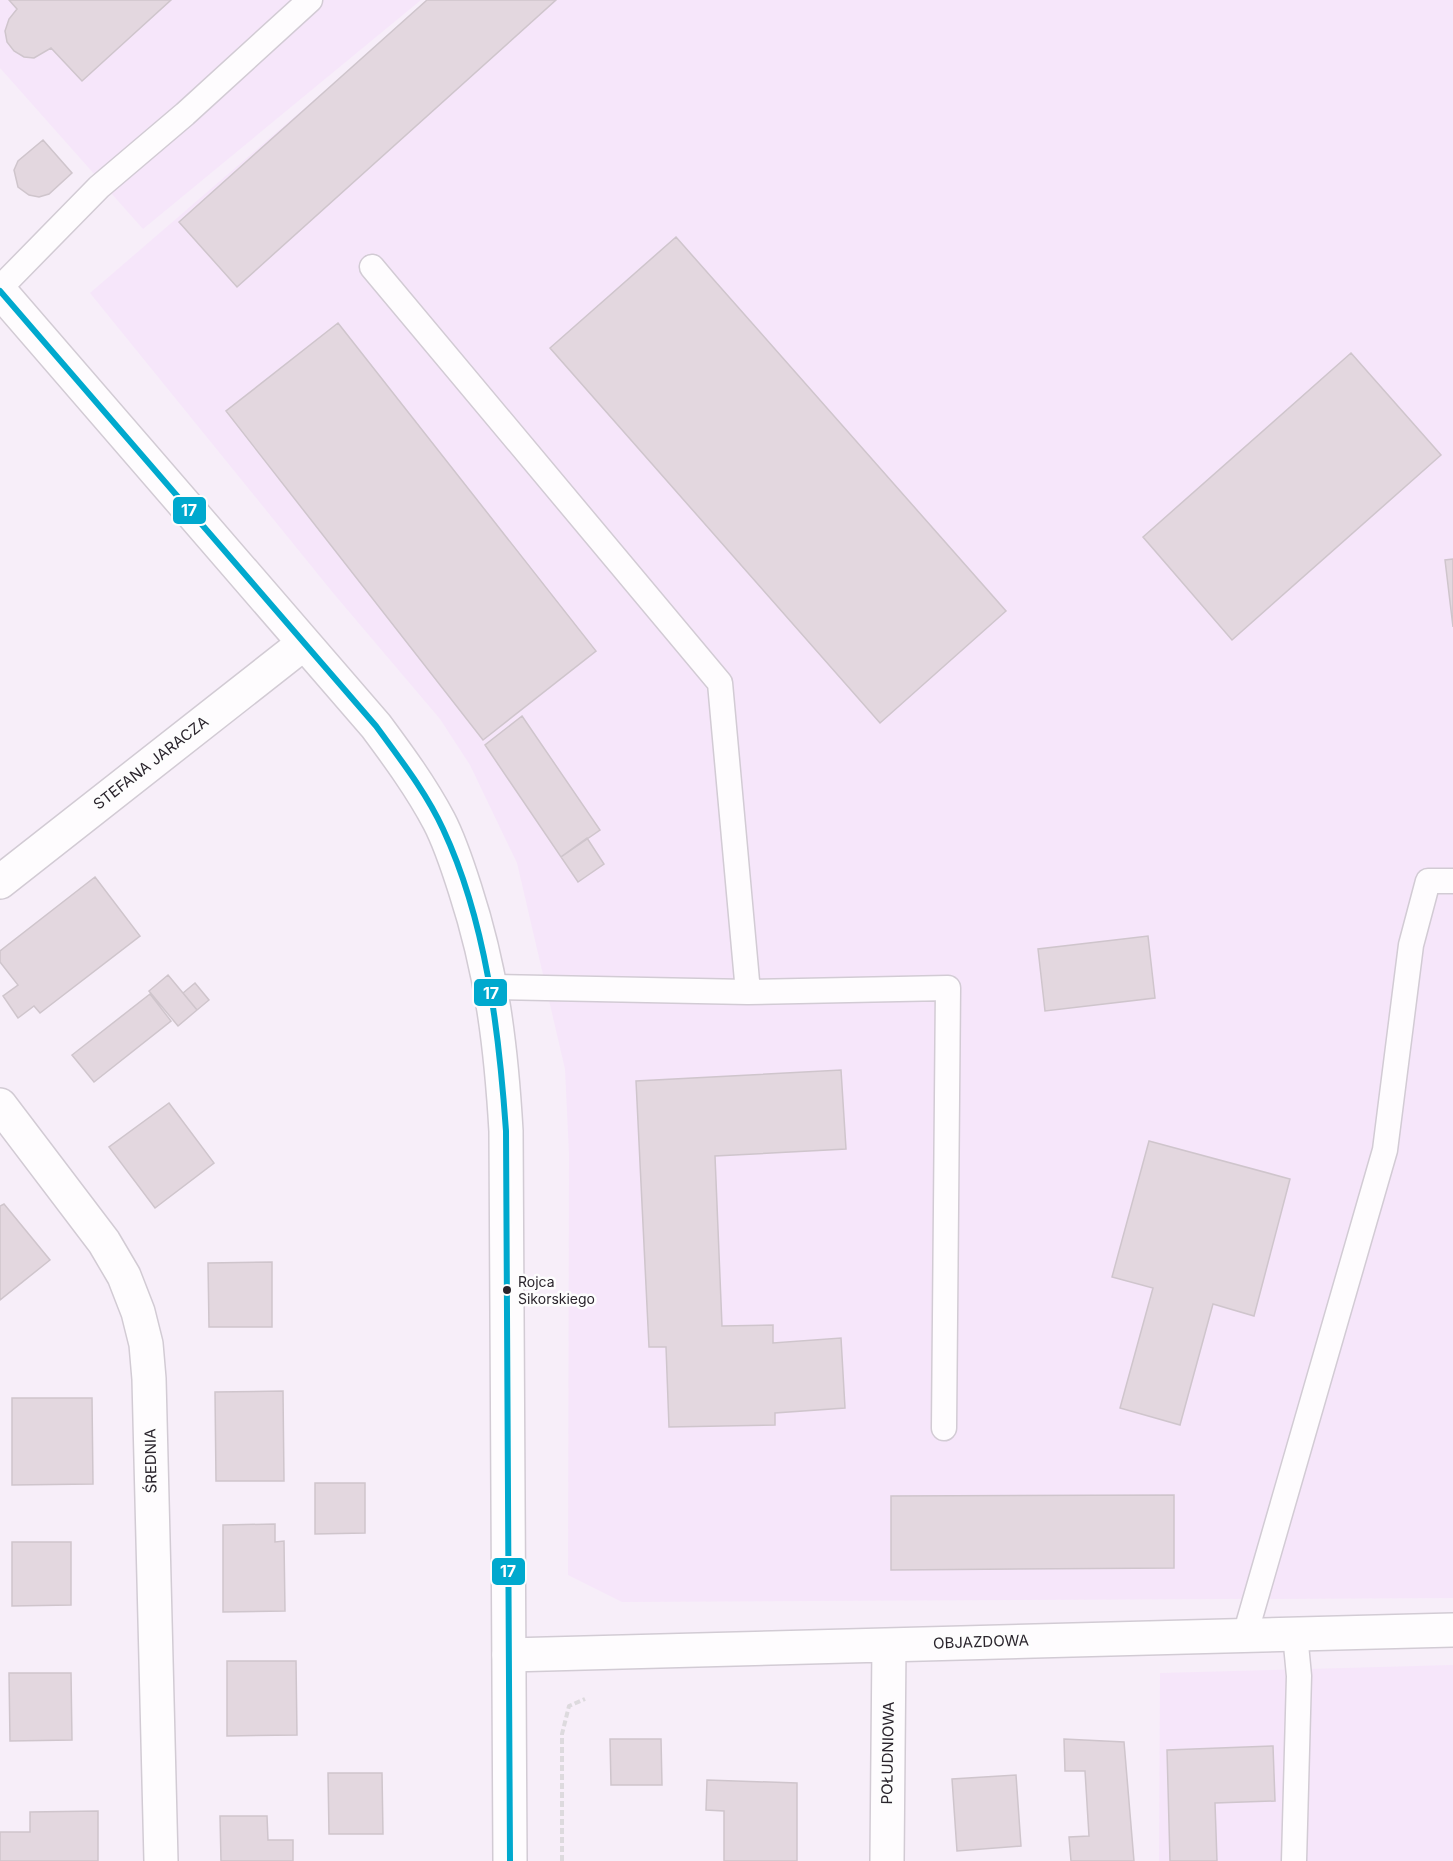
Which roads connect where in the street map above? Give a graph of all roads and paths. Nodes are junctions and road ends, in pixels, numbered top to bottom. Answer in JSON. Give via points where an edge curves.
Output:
{"nodes":[{"id":1,"x":310,"y":0,"type":"edge"},
{"id":2,"x":372,"y":267,"type":"dead end"},
{"id":3,"x":0,"y":289,"type":"edge"},
{"id":4,"x":303,"y":644,"type":"junction"},
{"id":5,"x":1453,"y":880,"type":"edge"},
{"id":6,"x":0,"y":882,"type":"edge"},
{"id":7,"x":492,"y":987,"type":"junction"},
{"id":8,"x":748,"y":992,"type":"junction"},
{"id":9,"x":0,"y":1105,"type":"edge"},
{"id":10,"x":944,"y":1428,"type":"dead end"},
{"id":11,"x":1453,"y":1630,"type":"edge"},
{"id":12,"x":1294,"y":1634,"type":"junction"},
{"id":13,"x":1245,"y":1635,"type":"junction"},
{"id":14,"x":889,"y":1645,"type":"junction"},
{"id":15,"x":509,"y":1655,"type":"junction"},
{"id":16,"x":588,"y":1697,"type":"dead end"},
{"id":17,"x":161,"y":1861,"type":"edge"},
{"id":18,"x":510,"y":1861,"type":"edge"},
{"id":19,"x":562,"y":1861,"type":"edge"},
{"id":20,"x":886,"y":1861,"type":"edge"},
{"id":21,"x":1294,"y":1861,"type":"edge"}],
"edges":[{"from":1,"to":3,"type":"lane","via":[[99,187]]},
{"from":2,"to":8,"type":"lane","via":[[720,683]]},
{"from":3,"to":4,"type":"street"},
{"from":4,"to":6,"type":"street","name":"STEFANA JARACZA"},
{"from":4,"to":7,"type":"street","via":[[376,726],[412,774],[440,823],[475,920]]},
{"from":5,"to":13,"type":"lane","via":[[1428,881],[1411,945],[1384,1150]]},
{"from":7,"to":8,"type":"lane"},
{"from":7,"to":15,"type":"street","via":[[506,1131]]},
{"from":8,"to":10,"type":"lane","via":[[948,988]]},
{"from":9,"to":17,"type":"street","name":"ŚREDNIA","via":[[104,1242],[124,1276],[146,1344]]},
{"from":11,"to":12,"type":"street","name":"OBJAZDOWA"},
{"from":12,"to":13,"type":"street","name":"OBJAZDOWA"},
{"from":12,"to":21,"type":"lane","via":[[1299,1676]]},
{"from":13,"to":14,"type":"street","name":"OBJAZDOWA"},
{"from":14,"to":15,"type":"street","name":"OBJAZDOWA"},
{"from":14,"to":20,"type":"street","name":"POŁUDNIOWA"},
{"from":15,"to":18,"type":"street"},
{"from":16,"to":19,"type":"path","via":[[569,1706],[562,1734]]}]}
